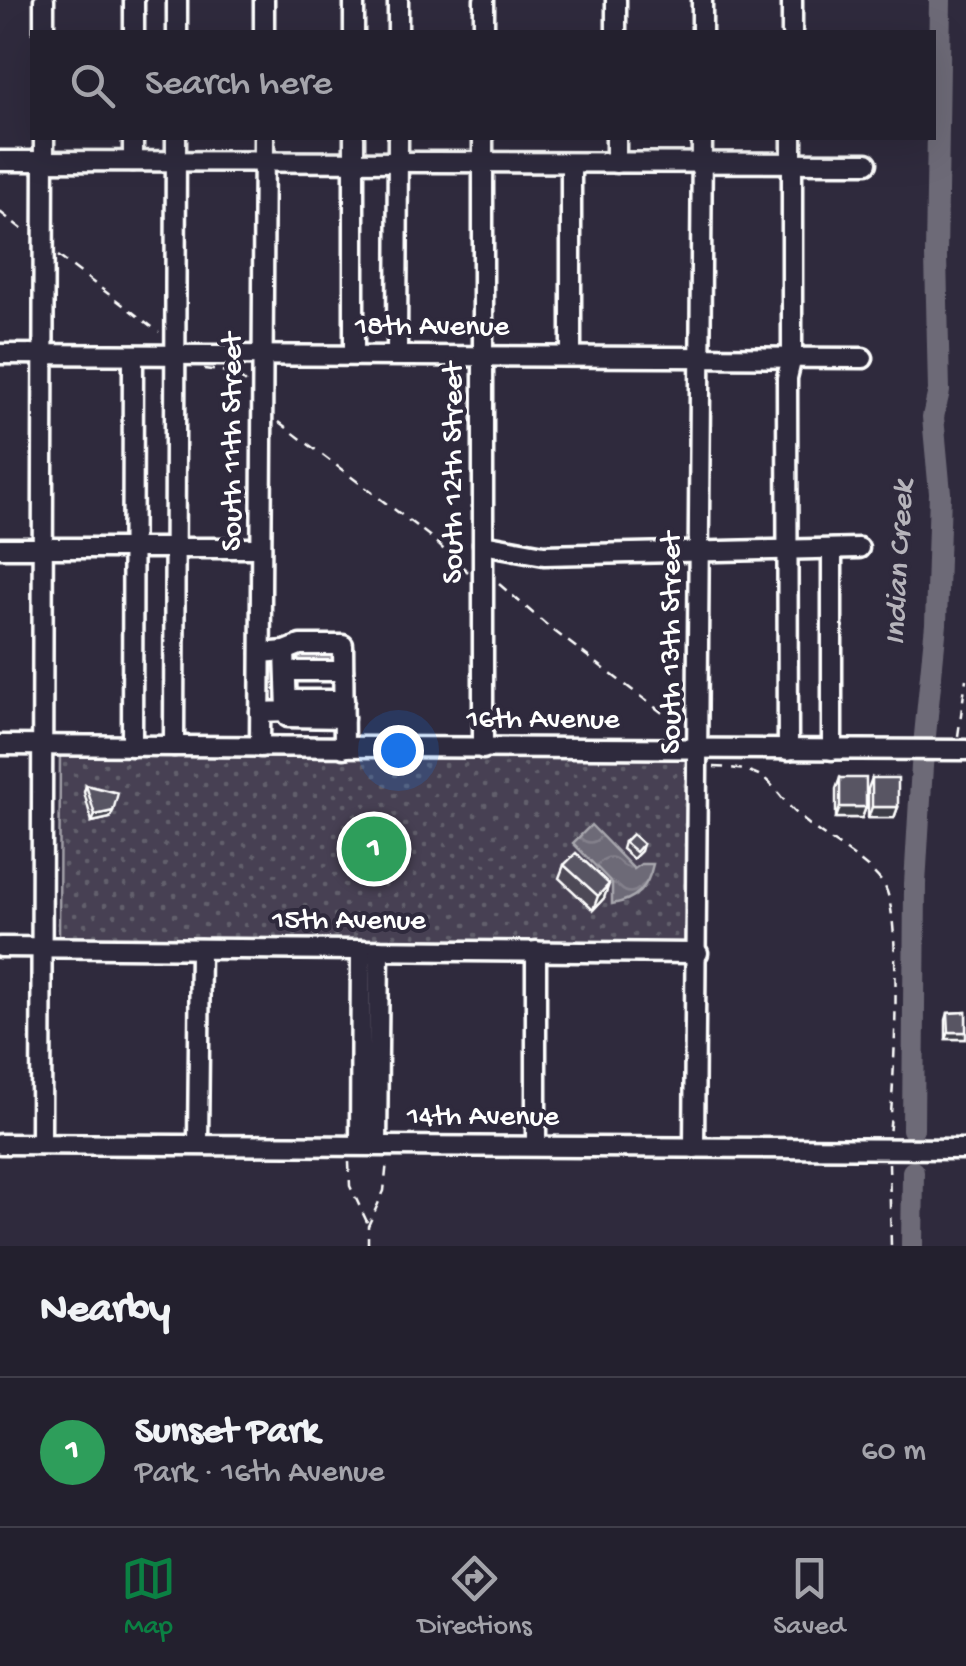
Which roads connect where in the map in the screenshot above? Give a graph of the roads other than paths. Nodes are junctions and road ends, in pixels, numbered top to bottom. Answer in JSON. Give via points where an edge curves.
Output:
{"nodes":[{"id":1,"x":44,"y":0,"type":"edge"},
{"id":2,"x":134,"y":0,"type":"edge"},
{"id":3,"x":177,"y":0,"type":"edge"},
{"id":4,"x":264,"y":0,"type":"edge"},
{"id":5,"x":354,"y":0,"type":"edge"},
{"id":6,"x":398,"y":0,"type":"edge"},
{"id":7,"x":484,"y":0,"type":"edge"},
{"id":8,"x":616,"y":0,"type":"edge"},
{"id":9,"x":702,"y":0,"type":"edge"},
{"id":10,"x":792,"y":0,"type":"edge"},
{"id":11,"x":44,"y":30,"type":"edge"},
{"id":12,"x":134,"y":30,"type":"edge"},
{"id":13,"x":177,"y":30,"type":"edge"},
{"id":14,"x":264,"y":30,"type":"edge"},
{"id":15,"x":354,"y":30,"type":"edge"},
{"id":16,"x":398,"y":30,"type":"edge"},
{"id":17,"x":484,"y":30,"type":"edge"},
{"id":18,"x":616,"y":30,"type":"edge"},
{"id":19,"x":702,"y":30,"type":"edge"},
{"id":20,"x":792,"y":30,"type":"edge"},
{"id":21,"x":44,"y":140,"type":"edge"},
{"id":22,"x":133,"y":140,"type":"edge"},
{"id":23,"x":176,"y":140,"type":"edge"},
{"id":24,"x":264,"y":140,"type":"edge"},
{"id":25,"x":354,"y":140,"type":"edge"},
{"id":26,"x":398,"y":140,"type":"edge"},
{"id":27,"x":484,"y":140,"type":"edge"},
{"id":28,"x":616,"y":140,"type":"edge"},
{"id":29,"x":702,"y":140,"type":"edge"},
{"id":30,"x":792,"y":140,"type":"edge"},
{"id":31,"x":0,"y":161,"type":"edge"},
{"id":32,"x":44,"y":161,"type":"junction"},
{"id":33,"x":133,"y":162,"type":"junction"},
{"id":34,"x":176,"y":162,"type":"junction"},
{"id":35,"x":264,"y":162,"type":"junction"},
{"id":36,"x":354,"y":162,"type":"junction"},
{"id":37,"x":398,"y":162,"type":"junction"},
{"id":38,"x":484,"y":162,"type":"junction"},
{"id":39,"x":570,"y":163,"type":"junction"},
{"id":40,"x":616,"y":163,"type":"junction"},
{"id":41,"x":702,"y":163,"type":"junction"},
{"id":42,"x":792,"y":163,"type":"junction"},
{"id":43,"x":866,"y":163,"type":"dead end"},
{"id":44,"x":175,"y":347,"type":"junction"},
{"id":45,"x":0,"y":354,"type":"edge"},
{"id":46,"x":43,"y":354,"type":"junction"},
{"id":47,"x":133,"y":354,"type":"junction"},
{"id":48,"x":262,"y":355,"type":"junction"},
{"id":49,"x":354,"y":356,"type":"junction"},
{"id":50,"x":397,"y":356,"type":"junction"},
{"id":51,"x":483,"y":356,"type":"junction"},
{"id":52,"x":571,"y":356,"type":"junction"},
{"id":53,"x":702,"y":356,"type":"junction"},
{"id":54,"x":792,"y":357,"type":"junction"},
{"id":55,"x":863,"y":358,"type":"dead end"},
{"id":56,"x":483,"y":544,"type":"junction"},
{"id":57,"x":0,"y":548,"type":"edge"},
{"id":58,"x":42,"y":548,"type":"junction"},
{"id":59,"x":132,"y":548,"type":"junction"},
{"id":60,"x":176,"y":548,"type":"junction"},
{"id":61,"x":261,"y":548,"type":"junction"},
{"id":62,"x":859,"y":548,"type":"dead end"},
{"id":63,"x":832,"y":549,"type":"junction"},
{"id":64,"x":788,"y":550,"type":"junction"},
{"id":65,"x":701,"y":551,"type":"junction"},
{"id":66,"x":286,"y":651,"type":"junction"},
{"id":67,"x":260,"y":653,"type":"junction"},
{"id":68,"x":286,"y":671,"type":"junction"},
{"id":69,"x":344,"y":671,"type":"junction"},
{"id":70,"x":344,"y":709,"type":"junction"},
{"id":71,"x":288,"y":710,"type":"junction"},
{"id":72,"x":260,"y":712,"type":"junction"},
{"id":73,"x":0,"y":745,"type":"edge"},
{"id":74,"x":42,"y":746,"type":"junction"},
{"id":75,"x":132,"y":746,"type":"junction"},
{"id":76,"x":174,"y":746,"type":"junction"},
{"id":77,"x":260,"y":747,"type":"junction"},
{"id":78,"x":344,"y":748,"type":"junction"},
{"id":79,"x":484,"y":749,"type":"junction"},
{"id":80,"x":700,"y":750,"type":"junction"},
{"id":81,"x":788,"y":750,"type":"junction"},
{"id":82,"x":832,"y":750,"type":"junction"},
{"id":83,"x":962,"y":750,"type":"edge"},
{"id":84,"x":0,"y":947,"type":"edge"},
{"id":85,"x":40,"y":947,"type":"junction"},
{"id":86,"x":200,"y":949,"type":"junction"},
{"id":87,"x":370,"y":950,"type":"junction"},
{"id":88,"x":536,"y":951,"type":"junction"},
{"id":89,"x":698,"y":953,"type":"junction"},
{"id":90,"x":0,"y":1144,"type":"edge"},
{"id":91,"x":41,"y":1144,"type":"junction"},
{"id":92,"x":198,"y":1144,"type":"junction"},
{"id":93,"x":369,"y":1145,"type":"junction"},
{"id":94,"x":536,"y":1146,"type":"junction"},
{"id":95,"x":694,"y":1148,"type":"junction"},
{"id":96,"x":966,"y":1149,"type":"edge"}],
"edges":[{"from":1,"to":11,"type":"street"},
{"from":2,"to":12,"type":"street"},
{"from":3,"to":13,"type":"street"},
{"from":4,"to":14,"type":"street"},
{"from":5,"to":15,"type":"street"},
{"from":6,"to":16,"type":"street"},
{"from":7,"to":17,"type":"street"},
{"from":8,"to":18,"type":"street"},
{"from":9,"to":19,"type":"street"},
{"from":10,"to":20,"type":"street"},
{"from":21,"to":32,"type":"street"},
{"from":22,"to":33,"type":"street"},
{"from":23,"to":34,"type":"street"},
{"from":24,"to":35,"type":"street","name":"South 11th Street"},
{"from":25,"to":36,"type":"street"},
{"from":26,"to":37,"type":"street"},
{"from":27,"to":38,"type":"street","name":"South 12th Street"},
{"from":28,"to":40,"type":"street"},
{"from":29,"to":41,"type":"street","name":"South 13th Street"},
{"from":30,"to":42,"type":"street"},
{"from":31,"to":32,"type":"street"},
{"from":32,"to":33,"type":"street"},
{"from":32,"to":46,"type":"street"},
{"from":33,"to":34,"type":"street"},
{"from":34,"to":35,"type":"street"},
{"from":34,"to":44,"type":"street"},
{"from":35,"to":36,"type":"street"},
{"from":35,"to":48,"type":"street","name":"South 11th Street"},
{"from":36,"to":37,"type":"street"},
{"from":36,"to":49,"type":"street"},
{"from":37,"to":38,"type":"street"},
{"from":37,"to":50,"type":"street"},
{"from":38,"to":39,"type":"street"},
{"from":38,"to":51,"type":"street","name":"South 12th Street"},
{"from":39,"to":40,"type":"street"},
{"from":39,"to":52,"type":"street"},
{"from":40,"to":41,"type":"street"},
{"from":41,"to":42,"type":"street"},
{"from":41,"to":53,"type":"street","name":"South 13th Street"},
{"from":42,"to":43,"type":"street"},
{"from":42,"to":54,"type":"street"},
{"from":44,"to":47,"type":"street","name":"18th Avenue"},
{"from":44,"to":48,"type":"street","name":"18th Avenue","via":[[197,355]]},
{"from":44,"to":60,"type":"street"},
{"from":45,"to":46,"type":"street","name":"18th Avenue"},
{"from":46,"to":47,"type":"street","name":"18th Avenue"},
{"from":46,"to":58,"type":"street"},
{"from":47,"to":59,"type":"street"},
{"from":48,"to":49,"type":"street","name":"18th Avenue"},
{"from":48,"to":61,"type":"street","name":"South 11th Street"},
{"from":49,"to":50,"type":"street","name":"18th Avenue"},
{"from":50,"to":51,"type":"street","name":"18th Avenue"},
{"from":51,"to":52,"type":"street","name":"18th Avenue"},
{"from":51,"to":56,"type":"street","name":"South 12th Street"},
{"from":52,"to":53,"type":"street","name":"18th Avenue"},
{"from":53,"to":54,"type":"street","name":"18th Avenue"},
{"from":53,"to":65,"type":"street","name":"South 13th Street"},
{"from":54,"to":55,"type":"street","name":"18th Avenue"},
{"from":54,"to":64,"type":"street"},
{"from":56,"to":65,"type":"street","via":[[544,555]]},
{"from":56,"to":79,"type":"street","name":"South 12th Street"},
{"from":57,"to":58,"type":"street"},
{"from":58,"to":59,"type":"street"},
{"from":58,"to":74,"type":"street"},
{"from":59,"to":60,"type":"street"},
{"from":59,"to":75,"type":"street"},
{"from":60,"to":61,"type":"street"},
{"from":60,"to":76,"type":"street"},
{"from":61,"to":67,"type":"street","name":"South 11th Street"},
{"from":62,"to":63,"type":"street"},
{"from":63,"to":64,"type":"street"},
{"from":63,"to":82,"type":"street"},
{"from":64,"to":65,"type":"street"},
{"from":64,"to":81,"type":"street"},
{"from":65,"to":80,"type":"street","name":"South 13th Street"},
{"from":66,"to":67,"type":"street"},
{"from":66,"to":68,"type":"street"},
{"from":66,"to":69,"type":"street","via":[[300,644],[343,646]]},
{"from":67,"to":72,"type":"street","name":"South 11th Street"},
{"from":68,"to":69,"type":"street"},
{"from":68,"to":71,"type":"street"},
{"from":69,"to":70,"type":"street"},
{"from":70,"to":71,"type":"street"},
{"from":70,"to":78,"type":"street"},
{"from":71,"to":72,"type":"street"},
{"from":72,"to":77,"type":"street","name":"South 11th Street"},
{"from":73,"to":74,"type":"street","name":"16th Avenue"},
{"from":74,"to":75,"type":"street","name":"16th Avenue"},
{"from":74,"to":85,"type":"street"},
{"from":75,"to":76,"type":"street","name":"16th Avenue"},
{"from":76,"to":77,"type":"street","name":"16th Avenue"},
{"from":77,"to":78,"type":"street","name":"16th Avenue"},
{"from":78,"to":79,"type":"street","name":"16th Avenue"},
{"from":79,"to":80,"type":"street","name":"16th Avenue"},
{"from":80,"to":81,"type":"street","name":"16th Avenue"},
{"from":80,"to":89,"type":"street","name":"South 13th Street"},
{"from":81,"to":82,"type":"street","name":"16th Avenue"},
{"from":82,"to":83,"type":"street","name":"16th Avenue"},
{"from":84,"to":85,"type":"street","name":"15th Avenue"},
{"from":85,"to":86,"type":"street","name":"15th Avenue"},
{"from":85,"to":91,"type":"street"},
{"from":86,"to":87,"type":"street","name":"15th Avenue"},
{"from":86,"to":92,"type":"street"},
{"from":87,"to":88,"type":"street","name":"15th Avenue"},
{"from":87,"to":93,"type":"street"},
{"from":88,"to":89,"type":"street","name":"15th Avenue"},
{"from":88,"to":94,"type":"street"},
{"from":89,"to":95,"type":"street","name":"South 13th Street"},
{"from":90,"to":91,"type":"street","name":"14th Avenue"},
{"from":91,"to":92,"type":"street","name":"14th Avenue"},
{"from":92,"to":93,"type":"street","name":"14th Avenue"},
{"from":93,"to":94,"type":"street","name":"14th Avenue"},
{"from":94,"to":95,"type":"street","name":"14th Avenue"},
{"from":95,"to":96,"type":"street","name":"14th Avenue"}]}
